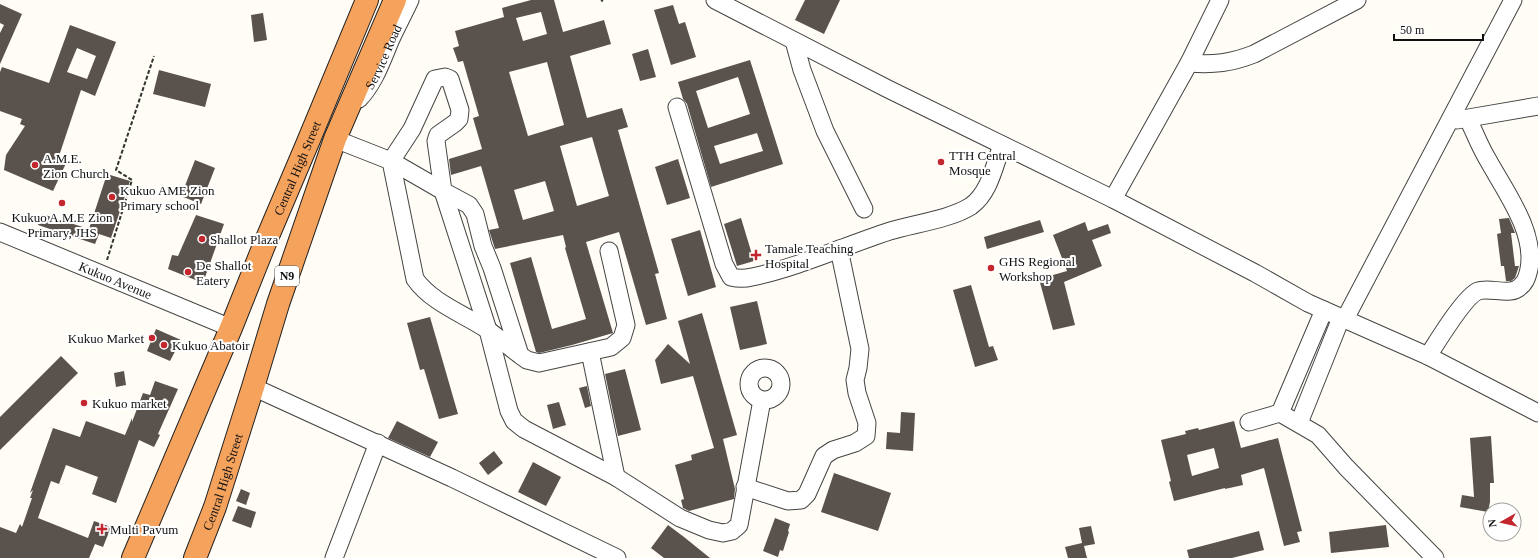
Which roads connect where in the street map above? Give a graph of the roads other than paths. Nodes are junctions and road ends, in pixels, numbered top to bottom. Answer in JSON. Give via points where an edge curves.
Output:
{"nodes":[{"id":1,"x":367,"y":0,"type":"edge"},
{"id":2,"x":395,"y":0,"type":"edge"},
{"id":3,"x":410,"y":0,"type":"edge"},
{"id":4,"x":715,"y":0,"type":"edge"},
{"id":5,"x":1220,"y":0,"type":"edge"},
{"id":6,"x":1357,"y":0,"type":"edge"},
{"id":7,"x":1513,"y":0,"type":"edge"},
{"id":8,"x":794,"y":41,"type":"junction"},
{"id":9,"x":1189,"y":63,"type":"junction"},
{"id":10,"x":1538,"y":106,"type":"edge"},
{"id":11,"x":349,"y":107,"type":"junction"},
{"id":12,"x":677,"y":108,"type":"dead end"},
{"id":13,"x":1468,"y":119,"type":"junction"},
{"id":14,"x":1450,"y":121,"type":"junction"},
{"id":15,"x":412,"y":129,"type":"junction"},
{"id":16,"x":335,"y":139,"type":"junction"},
{"id":17,"x":436,"y":141,"type":"junction"},
{"id":18,"x":1002,"y":145,"type":"junction"},
{"id":19,"x":391,"y":161,"type":"junction"},
{"id":20,"x":443,"y":191,"type":"junction"},
{"id":21,"x":1113,"y":198,"type":"junction"},
{"id":22,"x":864,"y":209,"type":"dead end"},
{"id":23,"x":0,"y":232,"type":"edge"},
{"id":24,"x":839,"y":249,"type":"junction"},
{"id":25,"x":609,"y":251,"type":"dead end"},
{"id":26,"x":1324,"y":310,"type":"junction"},
{"id":27,"x":1343,"y":318,"type":"junction"},
{"id":28,"x":231,"y":328,"type":"junction"},
{"id":29,"x":488,"y":330,"type":"junction"},
{"id":30,"x":590,"y":352,"type":"junction"},
{"id":31,"x":520,"y":355,"type":"junction"},
{"id":32,"x":1428,"y":356,"type":"junction"},
{"id":33,"x":253,"y":387,"type":"junction"},
{"id":34,"x":762,"y":400,"type":"dead end"},
{"id":35,"x":1280,"y":413,"type":"junction"},
{"id":36,"x":1538,"y":413,"type":"edge"},
{"id":37,"x":1249,"y":422,"type":"dead end"},
{"id":38,"x":1299,"y":423,"type":"junction"},
{"id":39,"x":378,"y":443,"type":"junction"},
{"id":40,"x":616,"y":477,"type":"junction"},
{"id":41,"x":745,"y":487,"type":"junction"},
{"id":42,"x":133,"y":558,"type":"edge"},
{"id":43,"x":195,"y":558,"type":"edge"},
{"id":44,"x":334,"y":558,"type":"edge"},
{"id":45,"x":617,"y":558,"type":"edge"},
{"id":46,"x":1435,"y":558,"type":"edge"}],
"edges":[{"from":1,"to":28,"type":"highway","name":"Central High Street","number":"N9"},
{"from":2,"to":11,"type":"highway","name":"Central High Street","number":"N9"},
{"from":3,"to":11,"type":"street","name":"Service Road","via":[[365,93]]},
{"from":4,"to":8,"type":"street"},
{"from":5,"to":9,"type":"street"},
{"from":6,"to":9,"type":"street","via":[[1254,54],[1220,64]]},
{"from":7,"to":14,"type":"street"},
{"from":8,"to":18,"type":"street"},
{"from":8,"to":22,"type":"street","via":[[825,131]]},
{"from":9,"to":21,"type":"street"},
{"from":10,"to":13,"type":"street"},
{"from":11,"to":16,"type":"highway","name":"Central High Street","number":"N9"},
{"from":12,"to":24,"type":"street","via":[[724,264],[731,277],[754,277]]},
{"from":13,"to":14,"type":"street"},
{"from":13,"to":32,"type":"street","via":[[1523,224],[1530,252],[1530,267],[1527,280],[1516,290],[1477,291],[1465,300]]},
{"from":14,"to":27,"type":"street"},
{"from":15,"to":17,"type":"street"},
{"from":15,"to":17,"type":"street","via":[[436,79],[450,79],[460,110],[459,118],[438,135]]},
{"from":15,"to":19,"type":"street"},
{"from":16,"to":19,"type":"street"},
{"from":16,"to":33,"type":"highway","name":"Central High Street","number":"N9","via":[[278,304]]},
{"from":17,"to":20,"type":"street"},
{"from":18,"to":21,"type":"street"},
{"from":18,"to":24,"type":"street","via":[[989,182],[980,198],[969,207],[951,215],[890,231]]},
{"from":19,"to":20,"type":"street"},
{"from":19,"to":29,"type":"street","via":[[415,279],[430,295]]},
{"from":20,"to":29,"type":"street"},
{"from":20,"to":31,"type":"street","via":[[469,205],[475,214]]},
{"from":21,"to":26,"type":"street"},
{"from":23,"to":28,"type":"street","name":"Kukuo Avenue"},
{"from":24,"to":41,"type":"street","via":[[860,349],[855,380],[867,423],[866,436],[824,456],[807,494],[801,500],[788,501]]},
{"from":25,"to":30,"type":"street","via":[[626,325],[622,338],[611,347]]},
{"from":26,"to":27,"type":"street"},
{"from":26,"to":35,"type":"street"},
{"from":27,"to":32,"type":"street"},
{"from":27,"to":38,"type":"street"},
{"from":28,"to":42,"type":"highway","name":"Central High Street","number":"N9"},
{"from":29,"to":31,"type":"street"},
{"from":29,"to":40,"type":"street","via":[[514,422]]},
{"from":30,"to":31,"type":"street","via":[[538,363]]},
{"from":30,"to":40,"type":"street"},
{"from":32,"to":36,"type":"street"},
{"from":33,"to":39,"type":"street"},
{"from":33,"to":43,"type":"highway","name":"Central High Street","number":"N9","via":[[215,507]]},
{"from":34,"to":41,"type":"street"},
{"from":35,"to":37,"type":"street"},
{"from":35,"to":38,"type":"street"},
{"from":38,"to":46,"type":"street","via":[[1318,435]]},
{"from":39,"to":44,"type":"street"},
{"from":39,"to":45,"type":"street"},
{"from":40,"to":41,"type":"street","via":[[680,518],[723,533],[732,531],[739,525]]}]}
